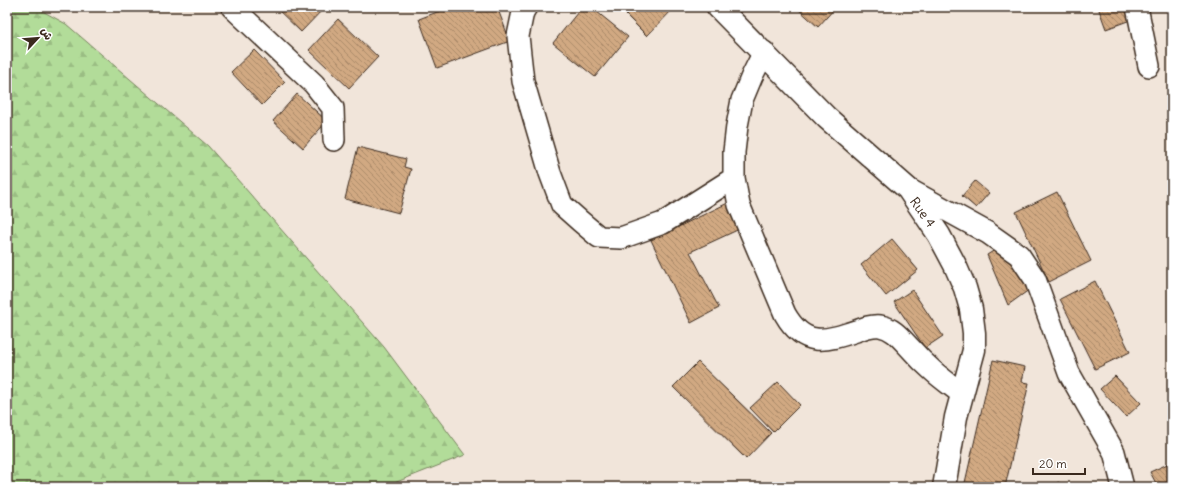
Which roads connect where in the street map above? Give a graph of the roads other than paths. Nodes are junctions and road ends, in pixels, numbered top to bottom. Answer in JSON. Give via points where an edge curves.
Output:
{"nodes":[{"id":1,"x":232,"y":7,"type":"edge"},
{"id":2,"x":526,"y":7,"type":"edge"},
{"id":3,"x":718,"y":7,"type":"edge"},
{"id":4,"x":1137,"y":7,"type":"edge"},
{"id":5,"x":764,"y":52,"type":"junction"},
{"id":6,"x":1149,"y":66,"type":"dead end"},
{"id":7,"x":334,"y":140,"type":"dead end"},
{"id":8,"x":734,"y":178,"type":"junction"},
{"id":9,"x":908,"y":189,"type":"junction"},
{"id":10,"x":962,"y":394,"type":"junction"},
{"id":11,"x":944,"y":487,"type":"edge"},
{"id":12,"x":1123,"y":487,"type":"edge"}],
"edges":[{"from":1,"to":7,"type":"street","via":[[314,84],[333,108]]},
{"from":2,"to":8,"type":"street","via":[[518,36],[523,81],[532,116],[562,205],[599,237],[621,238],[663,223]]},
{"from":3,"to":5,"type":"street","name":"Rue 4"},
{"from":4,"to":6,"type":"street"},
{"from":5,"to":8,"type":"street","via":[[741,107],[734,152]]},
{"from":5,"to":9,"type":"street","name":"Rue 4","via":[[827,118]]},
{"from":8,"to":10,"type":"street","via":[[739,205],[785,314],[800,333],[824,340],[870,326],[890,329],[898,334],[934,372]]},
{"from":9,"to":10,"type":"street","name":"Rue 4","via":[[947,248],[965,288],[971,309],[974,350]]},
{"from":9,"to":12,"type":"street","via":[[988,233],[1018,255],[1035,279],[1069,373],[1114,452]]},
{"from":10,"to":11,"type":"street","name":"Rue 4"}]}
